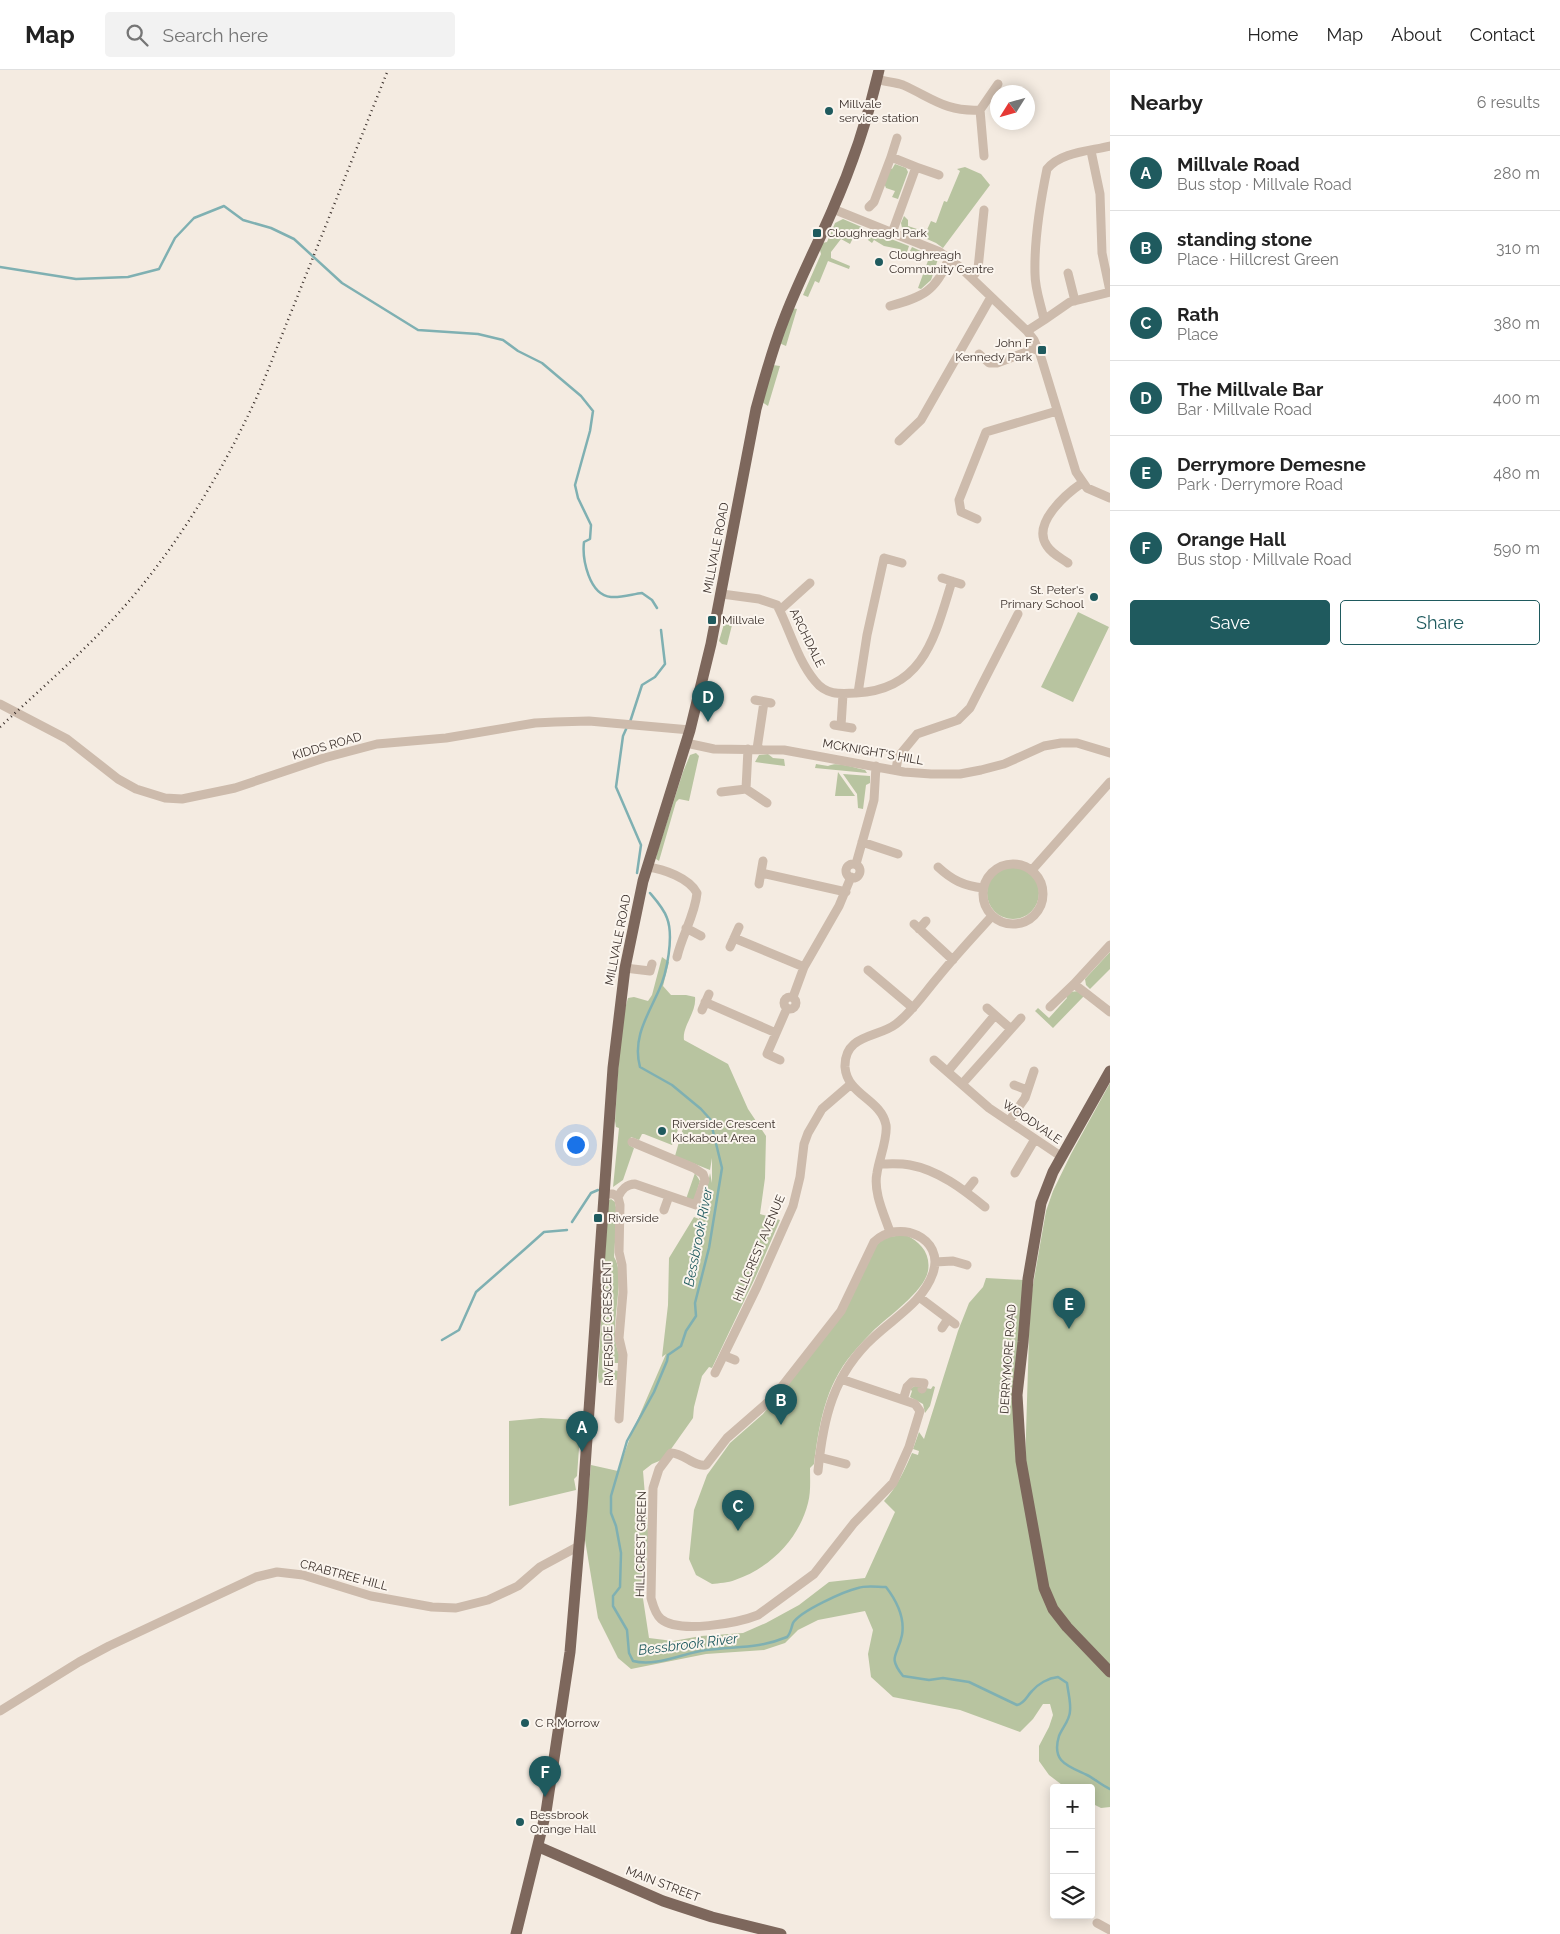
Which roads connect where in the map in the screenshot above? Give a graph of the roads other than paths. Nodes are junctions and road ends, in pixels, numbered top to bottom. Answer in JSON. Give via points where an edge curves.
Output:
{"nodes":[{"id":1,"x":878,"y":74,"type":"edge"},
{"id":2,"x":998,"y":84,"type":"dead end"},
{"id":3,"x":980,"y":110,"type":"junction"},
{"id":4,"x":897,"y":138,"type":"dead end"},
{"id":5,"x":1110,"y":146,"type":"edge"},
{"id":6,"x":1091,"y":151,"type":"junction"},
{"id":7,"x":984,"y":156,"type":"dead end"},
{"id":8,"x":891,"y":157,"type":"junction"},
{"id":9,"x":916,"y":167,"type":"junction"},
{"id":10,"x":940,"y":175,"type":"dead end"},
{"id":11,"x":869,"y":206,"type":"dead end"},
{"id":12,"x":833,"y":209,"type":"junction"},
{"id":13,"x":984,"y":210,"type":"dead end"},
{"id":14,"x":892,"y":233,"type":"junction"},
{"id":15,"x":948,"y":258,"type":"junction"},
{"id":16,"x":1068,"y":273,"type":"dead end"},
{"id":17,"x":972,"y":278,"type":"junction"},
{"id":18,"x":1110,"y":291,"type":"edge"},
{"id":19,"x":991,"y":297,"type":"junction"},
{"id":20,"x":1075,"y":301,"type":"junction"},
{"id":21,"x":890,"y":306,"type":"dead end"},
{"id":22,"x":1044,"y":320,"type":"junction"},
{"id":23,"x":1027,"y":331,"type":"junction"},
{"id":24,"x":1037,"y":348,"type":"junction"},
{"id":25,"x":979,"y":354,"type":"dead end"},
{"id":26,"x":1057,"y":411,"type":"junction"},
{"id":27,"x":898,"y":441,"type":"dead end"},
{"id":28,"x":1082,"y":483,"type":"junction"},
{"id":29,"x":1110,"y":498,"type":"edge"},
{"id":30,"x":977,"y":519,"type":"dead end"},
{"id":31,"x":902,"y":563,"type":"dead end"},
{"id":32,"x":1068,"y":563,"type":"dead end"},
{"id":33,"x":942,"y":578,"type":"dead end"},
{"id":34,"x":807,"y":590,"type":"dead end"},
{"id":35,"x":722,"y":594,"type":"junction"},
{"id":36,"x":780,"y":610,"type":"junction"},
{"id":37,"x":1018,"y":614,"type":"dead end"},
{"id":38,"x":858,"y":693,"type":"junction"},
{"id":39,"x":843,"y":694,"type":"junction"},
{"id":40,"x":763,"y":702,"type":"dead end"},
{"id":41,"x":0,"y":704,"type":"edge"},
{"id":42,"x":852,"y":728,"type":"dead end"},
{"id":43,"x":690,"y":730,"type":"junction"},
{"id":44,"x":686,"y":743,"type":"junction"},
{"id":45,"x":752,"y":749,"type":"junction"},
{"id":46,"x":1110,"y":753,"type":"edge"},
{"id":47,"x":876,"y":766,"type":"junction"},
{"id":48,"x":896,"y":770,"type":"junction"},
{"id":49,"x":1110,"y":782,"type":"edge"},
{"id":50,"x":746,"y":790,"type":"junction"},
{"id":51,"x":721,"y":792,"type":"dead end"},
{"id":52,"x":767,"y":803,"type":"dead end"},
{"id":53,"x":862,"y":842,"type":"junction"},
{"id":54,"x":898,"y":854,"type":"dead end"},
{"id":55,"x":763,"y":861,"type":"dead end"},
{"id":56,"x":647,"y":866,"type":"junction"},
{"id":57,"x":938,"y":867,"type":"dead end"},
{"id":58,"x":1032,"y":870,"type":"junction"},
{"id":59,"x":761,"y":873,"type":"junction"},
{"id":60,"x":759,"y":884,"type":"dead end"},
{"id":61,"x":984,"y":888,"type":"junction"},
{"id":62,"x":846,"y":892,"type":"junction"},
{"id":63,"x":992,"y":916,"type":"junction"},
{"id":64,"x":926,"y":921,"type":"dead end"},
{"id":65,"x":739,"y":927,"type":"dead end"},
{"id":66,"x":686,"y":928,"type":"junction"},
{"id":67,"x":701,"y":936,"type":"dead end"},
{"id":68,"x":734,"y":938,"type":"junction"},
{"id":69,"x":1110,"y":945,"type":"edge"},
{"id":70,"x":730,"y":947,"type":"dead end"},
{"id":71,"x":677,"y":957,"type":"dead end"},
{"id":72,"x":953,"y":960,"type":"junction"},
{"id":73,"x":652,"y":964,"type":"dead end"},
{"id":74,"x":804,"y":967,"type":"junction"},
{"id":75,"x":625,"y":968,"type":"junction"},
{"id":76,"x":867,"y":983,"type":"dead end"},
{"id":77,"x":1074,"y":984,"type":"junction"},
{"id":78,"x":705,"y":1002,"type":"dead end"},
{"id":79,"x":1050,"y":1007,"type":"dead end"},
{"id":80,"x":913,"y":1008,"type":"junction"},
{"id":81,"x":987,"y":1008,"type":"dead end"},
{"id":82,"x":1110,"y":1012,"type":"edge"},
{"id":83,"x":995,"y":1015,"type":"junction"},
{"id":84,"x":1021,"y":1018,"type":"dead end"},
{"id":85,"x":1011,"y":1029,"type":"junction"},
{"id":86,"x":776,"y":1033,"type":"junction"},
{"id":87,"x":780,"y":1060,"type":"dead end"},
{"id":88,"x":934,"y":1060,"type":"dead end"},
{"id":89,"x":948,"y":1071,"type":"junction"},
{"id":90,"x":1034,"y":1071,"type":"dead end"},
{"id":91,"x":1110,"y":1072,"type":"edge"},
{"id":92,"x":851,"y":1084,"type":"junction"},
{"id":93,"x":962,"y":1084,"type":"junction"},
{"id":94,"x":1014,"y":1085,"type":"dead end"},
{"id":95,"x":1027,"y":1090,"type":"junction"},
{"id":96,"x":1009,"y":1121,"type":"junction"},
{"id":97,"x":1035,"y":1139,"type":"junction"},
{"id":98,"x":632,"y":1142,"type":"dead end"},
{"id":99,"x":1062,"y":1157,"type":"junction"},
{"id":100,"x":879,"y":1164,"type":"junction"},
{"id":101,"x":1015,"y":1173,"type":"dead end"},
{"id":102,"x":974,"y":1181,"type":"dead end"},
{"id":103,"x":966,"y":1191,"type":"junction"},
{"id":104,"x":604,"y":1194,"type":"junction"},
{"id":105,"x":669,"y":1196,"type":"junction"},
{"id":106,"x":618,"y":1197,"type":"junction"},
{"id":107,"x":985,"y":1207,"type":"dead end"},
{"id":108,"x":664,"y":1210,"type":"dead end"},
{"id":109,"x":890,"y":1232,"type":"junction"},
{"id":110,"x":935,"y":1262,"type":"junction"},
{"id":111,"x":967,"y":1265,"type":"dead end"},
{"id":112,"x":919,"y":1297,"type":"junction"},
{"id":113,"x":942,"y":1328,"type":"dead end"},
{"id":114,"x":725,"y":1356,"type":"junction"},
{"id":115,"x":735,"y":1360,"type":"dead end"},
{"id":116,"x":716,"y":1373,"type":"dead end"},
{"id":117,"x":841,"y":1379,"type":"junction"},
{"id":118,"x":922,"y":1389,"type":"dead end"},
{"id":119,"x":903,"y":1400,"type":"junction"},
{"id":120,"x":619,"y":1419,"type":"dead end"},
{"id":121,"x":819,"y":1458,"type":"junction"},
{"id":122,"x":846,"y":1464,"type":"dead end"},
{"id":123,"x":818,"y":1471,"type":"dead end"},
{"id":124,"x":579,"y":1546,"type":"junction"},
{"id":125,"x":1110,"y":1672,"type":"edge"},
{"id":126,"x":0,"y":1711,"type":"edge"},
{"id":127,"x":539,"y":1847,"type":"junction"},
{"id":128,"x":1097,"y":1923,"type":"dead end"},
{"id":129,"x":1110,"y":1930,"type":"edge"},
{"id":130,"x":516,"y":1934,"type":"edge"},
{"id":131,"x":781,"y":1934,"type":"edge"}],
"edges":[{"from":1,"to":3,"type":"street","via":[[947,106],[964,111]]},
{"from":1,"to":12,"type":"main road","name":"MILLVALE ROAD","via":[[865,121]]},
{"from":2,"to":3,"type":"street"},
{"from":3,"to":7,"type":"street"},
{"from":4,"to":8,"type":"street"},
{"from":5,"to":6,"type":"street"},
{"from":6,"to":18,"type":"street","via":[[1100,194],[1102,253]]},
{"from":6,"to":22,"type":"street","via":[[1060,158],[1047,169],[1035,273]]},
{"from":8,"to":9,"type":"street"},
{"from":8,"to":11,"type":"street","via":[[874,202]]},
{"from":9,"to":10,"type":"street"},
{"from":9,"to":14,"type":"street"},
{"from":12,"to":14,"type":"street"},
{"from":12,"to":35,"type":"main road","name":"MILLVALE ROAD","via":[[783,322],[763,384]]},
{"from":13,"to":17,"type":"street","via":[[978,269]]},
{"from":14,"to":15,"type":"street"},
{"from":15,"to":17,"type":"street"},
{"from":15,"to":21,"type":"street","via":[[934,286],[923,295]]},
{"from":16,"to":20,"type":"street"},
{"from":17,"to":19,"type":"street"},
{"from":18,"to":20,"type":"street"},
{"from":19,"to":23,"type":"street"},
{"from":19,"to":27,"type":"street","via":[[921,420]]},
{"from":20,"to":22,"type":"street"},
{"from":22,"to":23,"type":"street"},
{"from":23,"to":24,"type":"street"},
{"from":24,"to":25,"type":"street","via":[[989,364]]},
{"from":24,"to":26,"type":"street"},
{"from":26,"to":28,"type":"street"},
{"from":26,"to":30,"type":"street","via":[[986,432],[959,500],[961,512]]},
{"from":28,"to":29,"type":"street"},
{"from":28,"to":32,"type":"street","via":[[1057,504],[1044,529],[1043,537],[1048,548]]},
{"from":31,"to":38,"type":"street","via":[[884,558]]},
{"from":33,"to":38,"type":"street","name":"ARCHDALE","via":[[957,583],[919,665],[886,689]]},
{"from":34,"to":36,"type":"street"},
{"from":35,"to":36,"type":"street","name":"ARCHDALE","via":[[771,602]]},
{"from":35,"to":43,"type":"main road","name":"MILLVALE ROAD"},
{"from":36,"to":39,"type":"street","name":"ARCHDALE","via":[[815,681],[824,690]]},
{"from":37,"to":48,"type":"street","via":[[970,708],[958,720],[917,734],[898,757]]},
{"from":38,"to":39,"type":"street","name":"ARCHDALE"},
{"from":39,"to":42,"type":"street","via":[[838,726]]},
{"from":40,"to":45,"type":"street"},
{"from":41,"to":43,"type":"street","name":"KIDDS ROAD","via":[[67,739],[136,789],[165,798],[182,799],[235,788],[377,744],[446,738],[535,723],[589,722]]},
{"from":43,"to":44,"type":"main road","name":"MILLVALE ROAD"},
{"from":44,"to":45,"type":"street","name":"MCKNIGHT'S HILL","via":[[714,749]]},
{"from":44,"to":56,"type":"main road","name":"MILLVALE ROAD"},
{"from":45,"to":47,"type":"street","name":"MCKNIGHT'S HILL","via":[[784,750]]},
{"from":45,"to":50,"type":"street"},
{"from":46,"to":48,"type":"street","name":"MCKNIGHT'S HILL","via":[[1076,743],[1061,743],[1044,746],[1004,764],[960,774]]},
{"from":47,"to":48,"type":"street","name":"MCKNIGHT'S HILL"},
{"from":47,"to":53,"type":"street","via":[[874,800]]},
{"from":49,"to":58,"type":"street"},
{"from":50,"to":51,"type":"street"},
{"from":50,"to":52,"type":"street"},
{"from":53,"to":54,"type":"street"},
{"from":53,"to":62,"type":"street","via":[[856,864],[847,869],[851,877]]},
{"from":55,"to":59,"type":"street"},
{"from":56,"to":66,"type":"street","via":[[683,880],[698,893]]},
{"from":56,"to":75,"type":"main road","name":"MILLVALE ROAD"},
{"from":57,"to":61,"type":"street","via":[[957,882]]},
{"from":58,"to":61,"type":"street","via":[[1018,864],[1003,866],[987,878]]},
{"from":58,"to":63,"type":"street","via":[[1039,877],[1044,896],[1036,914],[1020,924],[1000,922]]},
{"from":59,"to":60,"type":"street"},
{"from":59,"to":62,"type":"street"},
{"from":61,"to":63,"type":"street","via":[[983,898]]},
{"from":62,"to":74,"type":"street"},
{"from":63,"to":72,"type":"street"},
{"from":64,"to":72,"type":"street","via":[[917,926]]},
{"from":65,"to":68,"type":"street"},
{"from":66,"to":67,"type":"street"},
{"from":66,"to":71,"type":"street"},
{"from":68,"to":70,"type":"street"},
{"from":68,"to":74,"type":"street"},
{"from":69,"to":77,"type":"street"},
{"from":72,"to":80,"type":"street"},
{"from":73,"to":75,"type":"street","via":[[650,971]]},
{"from":74,"to":86,"type":"street","via":[[793,997],[784,1001],[787,1008]]},
{"from":75,"to":104,"type":"main road","name":"MILLVALE ROAD"},
{"from":76,"to":80,"type":"street","via":[[871,972]]},
{"from":77,"to":79,"type":"street"},
{"from":77,"to":82,"type":"street"},
{"from":78,"to":86,"type":"street"},
{"from":80,"to":92,"type":"street","via":[[895,1025],[864,1037],[850,1050],[845,1067]]},
{"from":81,"to":83,"type":"street"},
{"from":83,"to":85,"type":"street"},
{"from":83,"to":89,"type":"street"},
{"from":84,"to":85,"type":"street"},
{"from":85,"to":93,"type":"street"},
{"from":86,"to":87,"type":"street","via":[[767,1054]]},
{"from":88,"to":89,"type":"street","name":"WOODVALE"},
{"from":89,"to":93,"type":"street","name":"WOODVALE"},
{"from":90,"to":95,"type":"street"},
{"from":91,"to":99,"type":"main road","name":"DERRYMORE ROAD"},
{"from":92,"to":100,"type":"street","via":[[885,1121]]},
{"from":92,"to":114,"type":"street","name":"HILLCREST AVENUE","via":[[826,1105],[808,1133],[792,1207]]},
{"from":93,"to":96,"type":"street","name":"WOODVALE"},
{"from":94,"to":95,"type":"street"},
{"from":95,"to":96,"type":"street"},
{"from":96,"to":97,"type":"street","name":"WOODVALE"},
{"from":97,"to":99,"type":"street","name":"WOODVALE"},
{"from":97,"to":101,"type":"street","via":[[1017,1159]]},
{"from":98,"to":105,"type":"street","via":[[702,1174],[705,1180],[696,1205]]},
{"from":99,"to":125,"type":"main road","name":"DERRYMORE ROAD","via":[[1052,1172],[1041,1203],[1030,1259],[1017,1395],[1018,1439],[1044,1588],[1053,1609]]},
{"from":100,"to":103,"type":"street","via":[[921,1167]]},
{"from":100,"to":109,"type":"street","via":[[877,1185]]},
{"from":102,"to":103,"type":"street"},
{"from":103,"to":107,"type":"street"},
{"from":104,"to":106,"type":"street"},
{"from":104,"to":124,"type":"main road","name":"MILLVALE ROAD"},
{"from":105,"to":106,"type":"street","via":[[632,1184]]},
{"from":105,"to":108,"type":"street"},
{"from":106,"to":120,"type":"street","name":"RIVERSIDE CRESCENT","via":[[618,1252],[623,1292],[618,1338],[623,1361]]},
{"from":109,"to":110,"type":"street","via":[[908,1232],[923,1239],[934,1254]]},
{"from":109,"to":119,"type":"street","name":"HILLCREST GREEN","via":[[874,1242],[841,1311],[766,1404],[727,1438],[706,1465],[699,1465],[678,1453],[671,1454],[659,1469],[653,1488],[651,1598],[660,1618],[692,1627],[747,1619],[758,1615],[814,1574],[854,1523],[893,1483],[920,1415],[915,1404]]},
{"from":110,"to":111,"type":"street"},
{"from":110,"to":112,"type":"street","via":[[934,1272]]},
{"from":112,"to":113,"type":"street","via":[[952,1321]]},
{"from":112,"to":117,"type":"street","via":[[860,1351]]},
{"from":114,"to":115,"type":"street"},
{"from":114,"to":116,"type":"street","name":"HILLCREST AVENUE"},
{"from":117,"to":119,"type":"street","name":"HILLCREST GREEN"},
{"from":117,"to":121,"type":"street","via":[[826,1415]]},
{"from":118,"to":119,"type":"street","via":[[924,1384],[912,1382]]},
{"from":121,"to":122,"type":"street"},
{"from":121,"to":123,"type":"street"},
{"from":124,"to":126,"type":"street","name":"CRABTREE HILL","via":[[540,1567],[518,1586],[488,1600],[456,1608],[400,1602],[303,1575],[277,1572],[256,1577],[109,1646]]},
{"from":124,"to":127,"type":"main road","name":"MILLVALE ROAD","via":[[570,1652]]},
{"from":127,"to":130,"type":"main road","name":"MILLVALE ROAD"},
{"from":127,"to":131,"type":"main road","name":"MAIN STREET","via":[[663,1901]]},
{"from":128,"to":129,"type":"street"}]}
